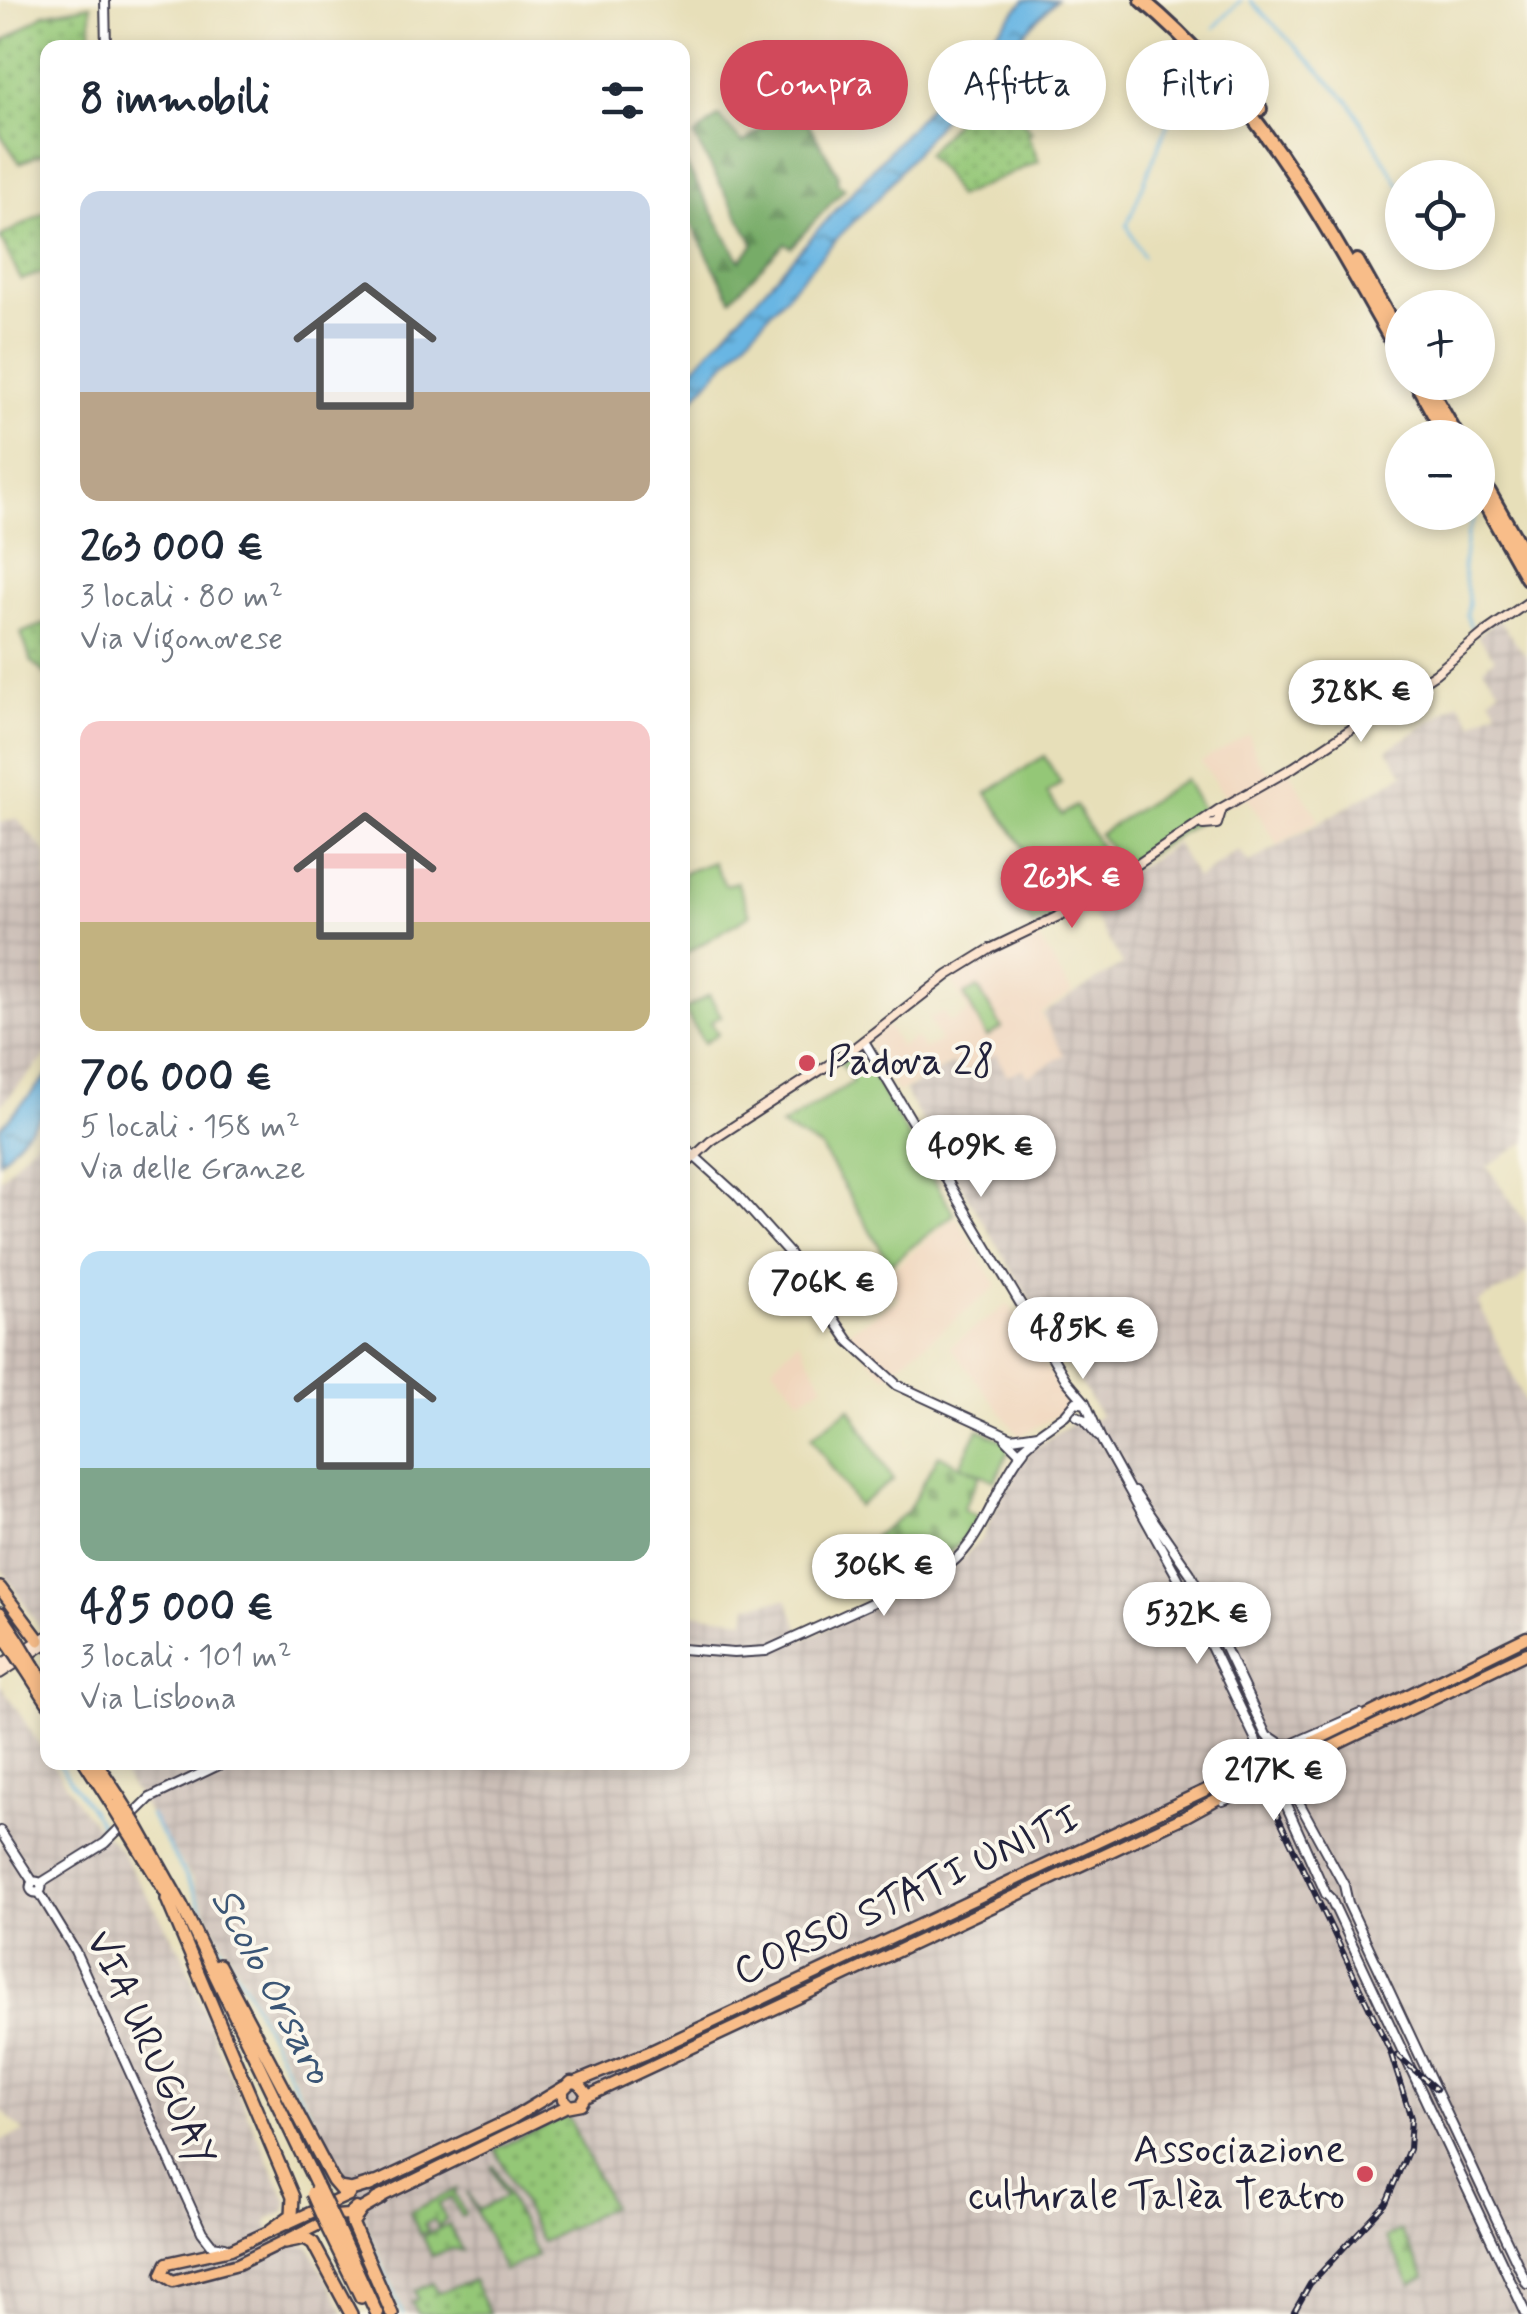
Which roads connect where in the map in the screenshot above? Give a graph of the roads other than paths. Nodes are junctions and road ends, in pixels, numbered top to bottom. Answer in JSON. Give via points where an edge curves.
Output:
{"nodes":[{"id":1,"x":105,"y":0,"type":"edge"},
{"id":2,"x":1142,"y":0,"type":"edge"},
{"id":3,"x":1155,"y":0,"type":"edge"},
{"id":4,"x":106,"y":40,"type":"edge"},
{"id":5,"x":1385,"y":311,"type":"edge"},
{"id":6,"x":1385,"y":330,"type":"edge"},
{"id":7,"x":1495,"y":502,"type":"edge"},
{"id":8,"x":1495,"y":522,"type":"edge"},
{"id":9,"x":1527,"y":559,"type":"edge"},
{"id":10,"x":1527,"y":578,"type":"edge"},
{"id":11,"x":1527,"y":603,"type":"edge"},
{"id":12,"x":864,"y":1041,"type":"junction"},
{"id":13,"x":690,"y":1152,"type":"edge"},
{"id":14,"x":694,"y":1155,"type":"junction"},
{"id":15,"x":690,"y":1159,"type":"edge"},
{"id":16,"x":1066,"y":1380,"type":"junction"},
{"id":17,"x":1073,"y":1405,"type":"junction"},
{"id":18,"x":1086,"y":1405,"type":"junction"},
{"id":19,"x":1078,"y":1416,"type":"junction"},
{"id":20,"x":1052,"y":1425,"type":"junction"},
{"id":21,"x":1101,"y":1439,"type":"junction"},
{"id":22,"x":1020,"y":1445,"type":"junction"},
{"id":23,"x":1125,"y":1480,"type":"junction"},
{"id":24,"x":0,"y":1588,"type":"edge"},
{"id":25,"x":0,"y":1613,"type":"edge"},
{"id":26,"x":0,"y":1629,"type":"edge"},
{"id":27,"x":1527,"y":1637,"type":"edge"},
{"id":28,"x":40,"y":1638,"type":"edge"},
{"id":29,"x":14,"y":1643,"type":"junction"},
{"id":30,"x":40,"y":1644,"type":"edge"},
{"id":31,"x":690,"y":1650,"type":"edge"},
{"id":32,"x":1527,"y":1654,"type":"edge"},
{"id":33,"x":29,"y":1667,"type":"junction"},
{"id":34,"x":1,"y":1669,"type":"edge"},
{"id":35,"x":40,"y":1679,"type":"edge"},
{"id":36,"x":40,"y":1688,"type":"edge"},
{"id":37,"x":1248,"y":1697,"type":"junction"},
{"id":38,"x":1374,"y":1710,"type":"junction"},
{"id":39,"x":1248,"y":1727,"type":"junction"},
{"id":40,"x":1341,"y":1743,"type":"junction"},
{"id":41,"x":1279,"y":1750,"type":"junction"},
{"id":42,"x":1260,"y":1759,"type":"junction"},
{"id":43,"x":1287,"y":1769,"type":"junction"},
{"id":44,"x":91,"y":1770,"type":"edge"},
{"id":45,"x":100,"y":1770,"type":"edge"},
{"id":46,"x":208,"y":1770,"type":"edge"},
{"id":47,"x":1270,"y":1777,"type":"junction"},
{"id":48,"x":1204,"y":1790,"type":"junction"},
{"id":49,"x":116,"y":1802,"type":"junction"},
{"id":50,"x":1186,"y":1816,"type":"junction"},
{"id":51,"x":1306,"y":1818,"type":"junction"},
{"id":52,"x":1296,"y":1826,"type":"junction"},
{"id":53,"x":132,"y":1828,"type":"junction"},
{"id":54,"x":0,"y":1830,"type":"edge"},
{"id":55,"x":152,"y":1868,"type":"junction"},
{"id":56,"x":1339,"y":1880,"type":"junction"},
{"id":57,"x":171,"y":1884,"type":"junction"},
{"id":58,"x":38,"y":1886,"type":"junction"},
{"id":59,"x":1325,"y":1888,"type":"junction"},
{"id":60,"x":1345,"y":1892,"type":"junction"},
{"id":61,"x":1331,"y":1899,"type":"junction"},
{"id":62,"x":576,"y":2082,"type":"junction"},
{"id":63,"x":564,"y":2088,"type":"junction"},
{"id":64,"x":586,"y":2097,"type":"junction"},
{"id":65,"x":570,"y":2106,"type":"junction"},
{"id":66,"x":374,"y":2183,"type":"joint"},
{"id":67,"x":315,"y":2192,"type":"junction"},
{"id":68,"x":340,"y":2196,"type":"junction"},
{"id":69,"x":381,"y":2198,"type":"joint"},
{"id":70,"x":353,"y":2215,"type":"junction"},
{"id":71,"x":333,"y":2223,"type":"junction"},
{"id":72,"x":271,"y":2230,"type":"junction"},
{"id":73,"x":202,"y":2232,"type":"junction"},
{"id":74,"x":285,"y":2242,"type":"junction"},
{"id":75,"x":239,"y":2244,"type":"junction"},
{"id":76,"x":187,"y":2260,"type":"junction"},
{"id":77,"x":1527,"y":2284,"type":"edge"},
{"id":78,"x":351,"y":2314,"type":"edge"},
{"id":79,"x":369,"y":2314,"type":"edge"},
{"id":80,"x":378,"y":2314,"type":"edge"},
{"id":81,"x":392,"y":2314,"type":"edge"},
{"id":82,"x":1526,"y":2314,"type":"edge"}],
"edges":[{"from":1,"to":4,"type":"street"},
{"from":2,"to":6,"type":"highway","via":[[1220,74],[1272,140]]},
{"from":3,"to":5,"type":"highway","via":[[1218,60],[1280,136]]},
{"from":7,"to":9,"type":"highway"},
{"from":8,"to":10,"type":"highway"},
{"from":11,"to":12,"type":"main road","via":[[1294,767],[1067,912],[958,968]]},
{"from":12,"to":14,"type":"main road"},
{"from":12,"to":16,"type":"street"},
{"from":13,"to":14,"type":"street"},
{"from":14,"to":15,"type":"main road"},
{"from":14,"to":22,"type":"street","via":[[789,1253],[849,1340],[885,1376]]},
{"from":16,"to":17,"type":"street"},
{"from":16,"to":18,"type":"street"},
{"from":17,"to":18,"type":"street"},
{"from":17,"to":19,"type":"street"},
{"from":17,"to":20,"type":"street"},
{"from":18,"to":19,"type":"street","via":[[1086,1414]]},
{"from":18,"to":21,"type":"street"},
{"from":19,"to":20,"type":"street"},
{"from":19,"to":21,"type":"street"},
{"from":20,"to":22,"type":"street"},
{"from":21,"to":23,"type":"street"},
{"from":22,"to":31,"type":"street","via":[[973,1542],[937,1573],[766,1651]]},
{"from":23,"to":37,"type":"street","via":[[1190,1573]]},
{"from":23,"to":39,"type":"street"},
{"from":24,"to":28,"type":"highway"},
{"from":25,"to":29,"type":"highway"},
{"from":26,"to":29,"type":"highway"},
{"from":27,"to":38,"type":"main road"},
{"from":29,"to":33,"type":"highway","bridge":true},
{"from":30,"to":34,"type":"main road"},
{"from":32,"to":40,"type":"main road"},
{"from":33,"to":35,"type":"highway"},
{"from":33,"to":36,"type":"highway"},
{"from":37,"to":38,"type":"street","via":[[1274,1740],[1285,1744]]},
{"from":37,"to":41,"type":"street"},
{"from":38,"to":41,"type":"main road","via":[[1294,1751]]},
{"from":39,"to":42,"type":"street"},
{"from":39,"to":48,"type":"street","via":[[1254,1758]]},
{"from":40,"to":43,"type":"main road"},
{"from":40,"to":51,"type":"street","via":[[1295,1771]]},
{"from":41,"to":42,"type":"main road"},
{"from":41,"to":43,"type":"main road"},
{"from":42,"to":47,"type":"main road"},
{"from":42,"to":48,"type":"main road","name":"CORSO STATI UNITI"},
{"from":43,"to":47,"type":"main road"},
{"from":43,"to":51,"type":"street"},
{"from":44,"to":49,"type":"highway"},
{"from":45,"to":49,"type":"highway"},
{"from":46,"to":58,"type":"street","via":[[150,1798],[104,1843]]},
{"from":47,"to":50,"type":"main road","name":"CORSO STATI UNITI"},
{"from":47,"to":52,"type":"street"},
{"from":48,"to":62,"type":"main road","name":"CORSO STATI UNITI"},
{"from":49,"to":53,"type":"highway","bridge":true},
{"from":50,"to":52,"type":"street","via":[[1264,1784],[1276,1791]]},
{"from":50,"to":64,"type":"main road","name":"CORSO STATI UNITI"},
{"from":51,"to":56,"type":"street"},
{"from":52,"to":59,"type":"street"},
{"from":53,"to":55,"type":"highway"},
{"from":53,"to":57,"type":"highway"},
{"from":54,"to":58,"type":"street","name":"VIA URUGUAY"},
{"from":55,"to":67,"type":"highway"},
{"from":55,"to":72,"type":"highway","via":[[293,2197],[292,2215]]},
{"from":56,"to":59,"type":"street"},
{"from":56,"to":60,"type":"street"},
{"from":57,"to":67,"type":"highway"},
{"from":57,"to":68,"type":"highway"},
{"from":58,"to":73,"type":"street","name":"VIA URUGUAY","via":[[75,1951]]},
{"from":59,"to":61,"type":"street"},
{"from":60,"to":61,"type":"street"},
{"from":60,"to":77,"type":"street"},
{"from":61,"to":82,"type":"street"},
{"from":62,"to":63,"type":"main road"},
{"from":62,"to":64,"type":"main road"},
{"from":63,"to":65,"type":"main road"},
{"from":63,"to":66,"type":"main road"},
{"from":64,"to":65,"type":"main road"},
{"from":65,"to":69,"type":"main road"},
{"from":66,"to":68,"type":"highway"},
{"from":67,"to":71,"type":"highway","bridge":true},
{"from":68,"to":70,"type":"main road","via":[[354,2200]]},
{"from":68,"to":72,"type":"main road"},
{"from":69,"to":70,"type":"highway"},
{"from":70,"to":71,"type":"main road"},
{"from":70,"to":81,"type":"highway"},
{"from":71,"to":74,"type":"main road"},
{"from":71,"to":79,"type":"highway"},
{"from":71,"to":80,"type":"highway"},
{"from":72,"to":75,"type":"main road"},
{"from":73,"to":75,"type":"street","via":[[215,2247]]},
{"from":73,"to":76,"type":"street","via":[[201,2252]]},
{"from":74,"to":76,"type":"main road","via":[[217,2272],[164,2278],[167,2263]]},
{"from":74,"to":78,"type":"highway","via":[[313,2243]]},
{"from":75,"to":76,"type":"main road"}]}
